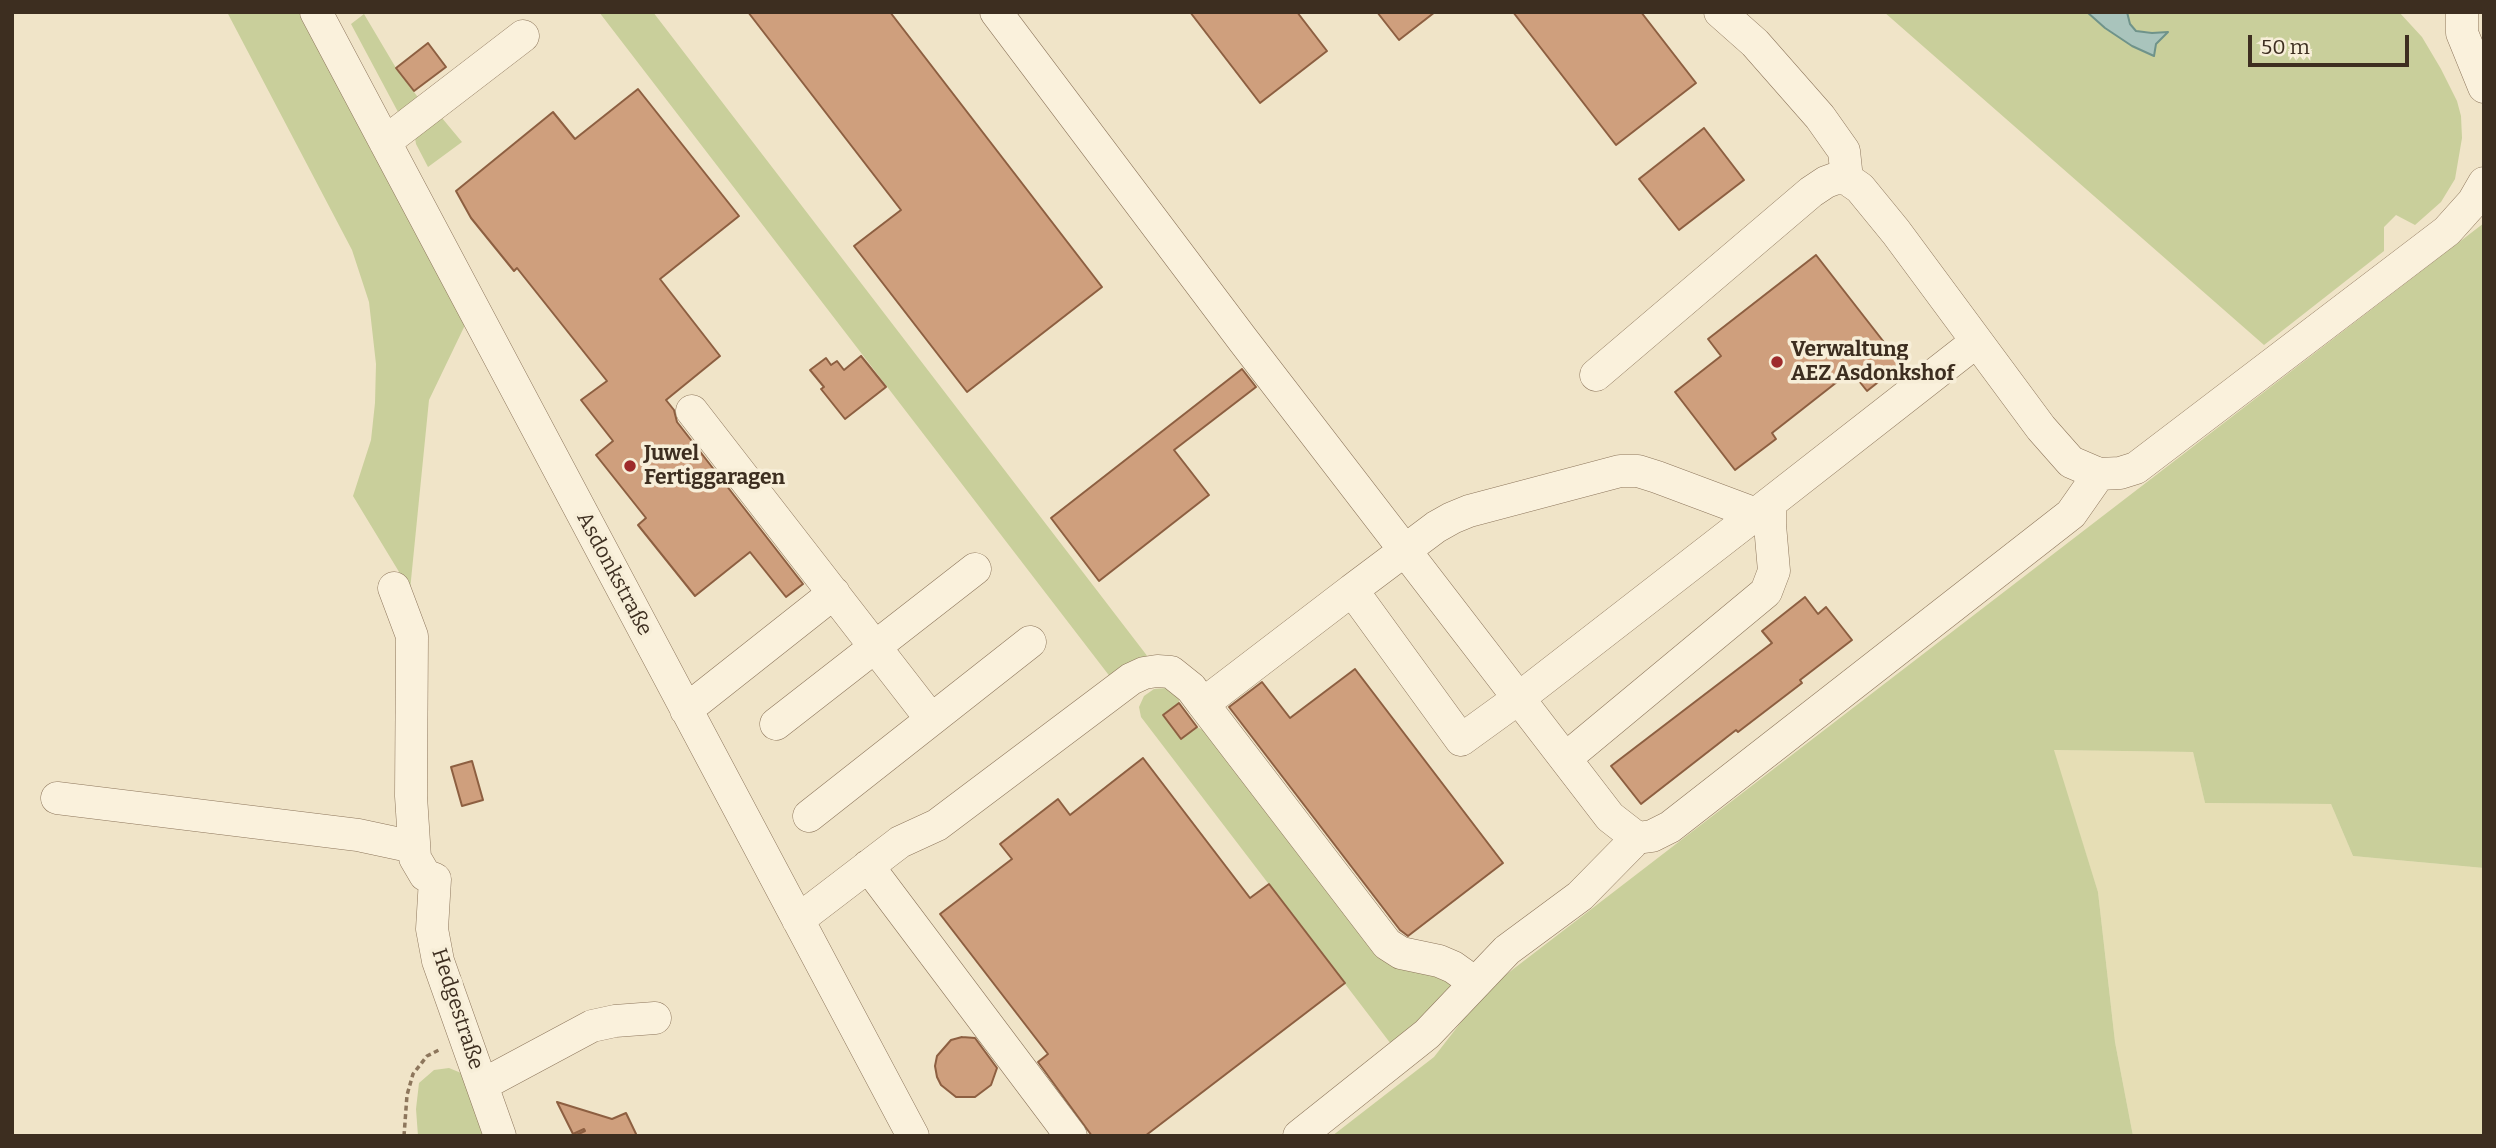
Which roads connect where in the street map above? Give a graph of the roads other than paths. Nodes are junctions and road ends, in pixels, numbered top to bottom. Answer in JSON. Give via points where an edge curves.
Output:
{"nodes":[{"id":1,"x":316,"y":12,"type":"edge"},
{"id":2,"x":996,"y":12,"type":"edge"},
{"id":3,"x":1720,"y":12,"type":"edge"},
{"id":4,"x":2454,"y":19,"type":"edge"},
{"id":5,"x":523,"y":36,"type":"dead end"},
{"id":6,"x":2484,"y":87,"type":"edge"},
{"id":7,"x":385,"y":142,"type":"junction"},
{"id":8,"x":1847,"y":179,"type":"junction"},
{"id":9,"x":2484,"y":183,"type":"edge"},
{"id":10,"x":1976,"y":342,"type":"junction"},
{"id":11,"x":1596,"y":375,"type":"dead end"},
{"id":12,"x":692,"y":411,"type":"dead end"},
{"id":13,"x":2099,"y":474,"type":"junction"},
{"id":14,"x":1763,"y":509,"type":"junction"},
{"id":15,"x":1406,"y":551,"type":"junction"},
{"id":16,"x":975,"y":569,"type":"dead end"},
{"id":17,"x":394,"y":588,"type":"dead end"},
{"id":18,"x":1352,"y":590,"type":"junction"},
{"id":19,"x":834,"y":593,"type":"junction"},
{"id":20,"x":1030,"y":642,"type":"dead end"},
{"id":21,"x":875,"y":646,"type":"junction"},
{"id":22,"x":1520,"y":698,"type":"junction"},
{"id":23,"x":1203,"y":704,"type":"junction"},
{"id":24,"x":686,"y":710,"type":"junction"},
{"id":25,"x":931,"y":719,"type":"junction"},
{"id":26,"x":776,"y":724,"type":"dead end"},
{"id":27,"x":1566,"y":758,"type":"junction"},
{"id":28,"x":57,"y":798,"type":"dead end"},
{"id":29,"x":809,"y":816,"type":"dead end"},
{"id":30,"x":1637,"y":838,"type":"junction"},
{"id":31,"x":414,"y":848,"type":"junction"},
{"id":32,"x":869,"y":866,"type":"junction"},
{"id":33,"x":798,"y":920,"type":"junction"},
{"id":34,"x":1474,"y":982,"type":"junction"},
{"id":35,"x":655,"y":1018,"type":"dead end"},
{"id":36,"x":482,"y":1085,"type":"junction"},
{"id":37,"x":500,"y":1136,"type":"edge"},
{"id":38,"x":913,"y":1136,"type":"edge"},
{"id":39,"x":1071,"y":1136,"type":"edge"},
{"id":40,"x":1299,"y":1136,"type":"edge"}],
"edges":[{"from":1,"to":7,"type":"street","name":"Asdonkstraße"},
{"from":2,"to":15,"type":"street"},
{"from":3,"to":8,"type":"street","via":[[1755,43],[1820,117],[1844,151]]},
{"from":4,"to":6,"type":"street"},
{"from":5,"to":7,"type":"street"},
{"from":7,"to":24,"type":"street","name":"Asdonkstraße"},
{"from":8,"to":10,"type":"street","via":[[1860,188],[1895,232]]},
{"from":8,"to":11,"type":"street","via":[[1826,181],[1811,192]]},
{"from":9,"to":13,"type":"street","via":[[2447,231],[2160,450],[2136,468]]},
{"from":10,"to":13,"type":"street","via":[[2071,462]]},
{"from":10,"to":14,"type":"street"},
{"from":12,"to":19,"type":"street"},
{"from":13,"to":30,"type":"street","via":[[2071,514],[1670,827]]},
{"from":14,"to":15,"type":"street","via":[[1637,471],[1620,471],[1469,511],[1436,527]]},
{"from":14,"to":22,"type":"street"},
{"from":14,"to":27,"type":"street","via":[[1770,525],[1774,571],[1766,592]]},
{"from":15,"to":18,"type":"street"},
{"from":15,"to":22,"type":"street"},
{"from":16,"to":21,"type":"street"},
{"from":17,"to":31,"type":"street","via":[[412,636]]},
{"from":18,"to":22,"type":"street","via":[[1461,740]]},
{"from":18,"to":23,"type":"street"},
{"from":19,"to":21,"type":"street"},
{"from":19,"to":24,"type":"street"},
{"from":20,"to":25,"type":"street"},
{"from":21,"to":25,"type":"street"},
{"from":21,"to":26,"type":"street"},
{"from":22,"to":27,"type":"street"},
{"from":23,"to":32,"type":"street","via":[[1171,673],[1157,671],[1131,679],[937,825],[909,837]]},
{"from":23,"to":34,"type":"street","via":[[1387,944],[1401,953],[1453,967]]},
{"from":24,"to":33,"type":"street","name":"Asdonkstraße"},
{"from":25,"to":29,"type":"street"},
{"from":27,"to":30,"type":"street","via":[[1609,817]]},
{"from":28,"to":31,"type":"street","via":[[358,835]]},
{"from":30,"to":34,"type":"street","via":[[1580,896],[1507,950]]},
{"from":31,"to":36,"type":"street","name":"Hedgestraße","via":[[419,867],[435,879],[432,929],[438,961]]},
{"from":32,"to":33,"type":"street"},
{"from":32,"to":39,"type":"street"},
{"from":33,"to":38,"type":"street","name":"Asdonkstraße"},
{"from":34,"to":40,"type":"street","via":[[1413,1046]]},
{"from":35,"to":36,"type":"street","via":[[592,1026]]},
{"from":36,"to":37,"type":"street","name":"Hedgestraße"}]}
